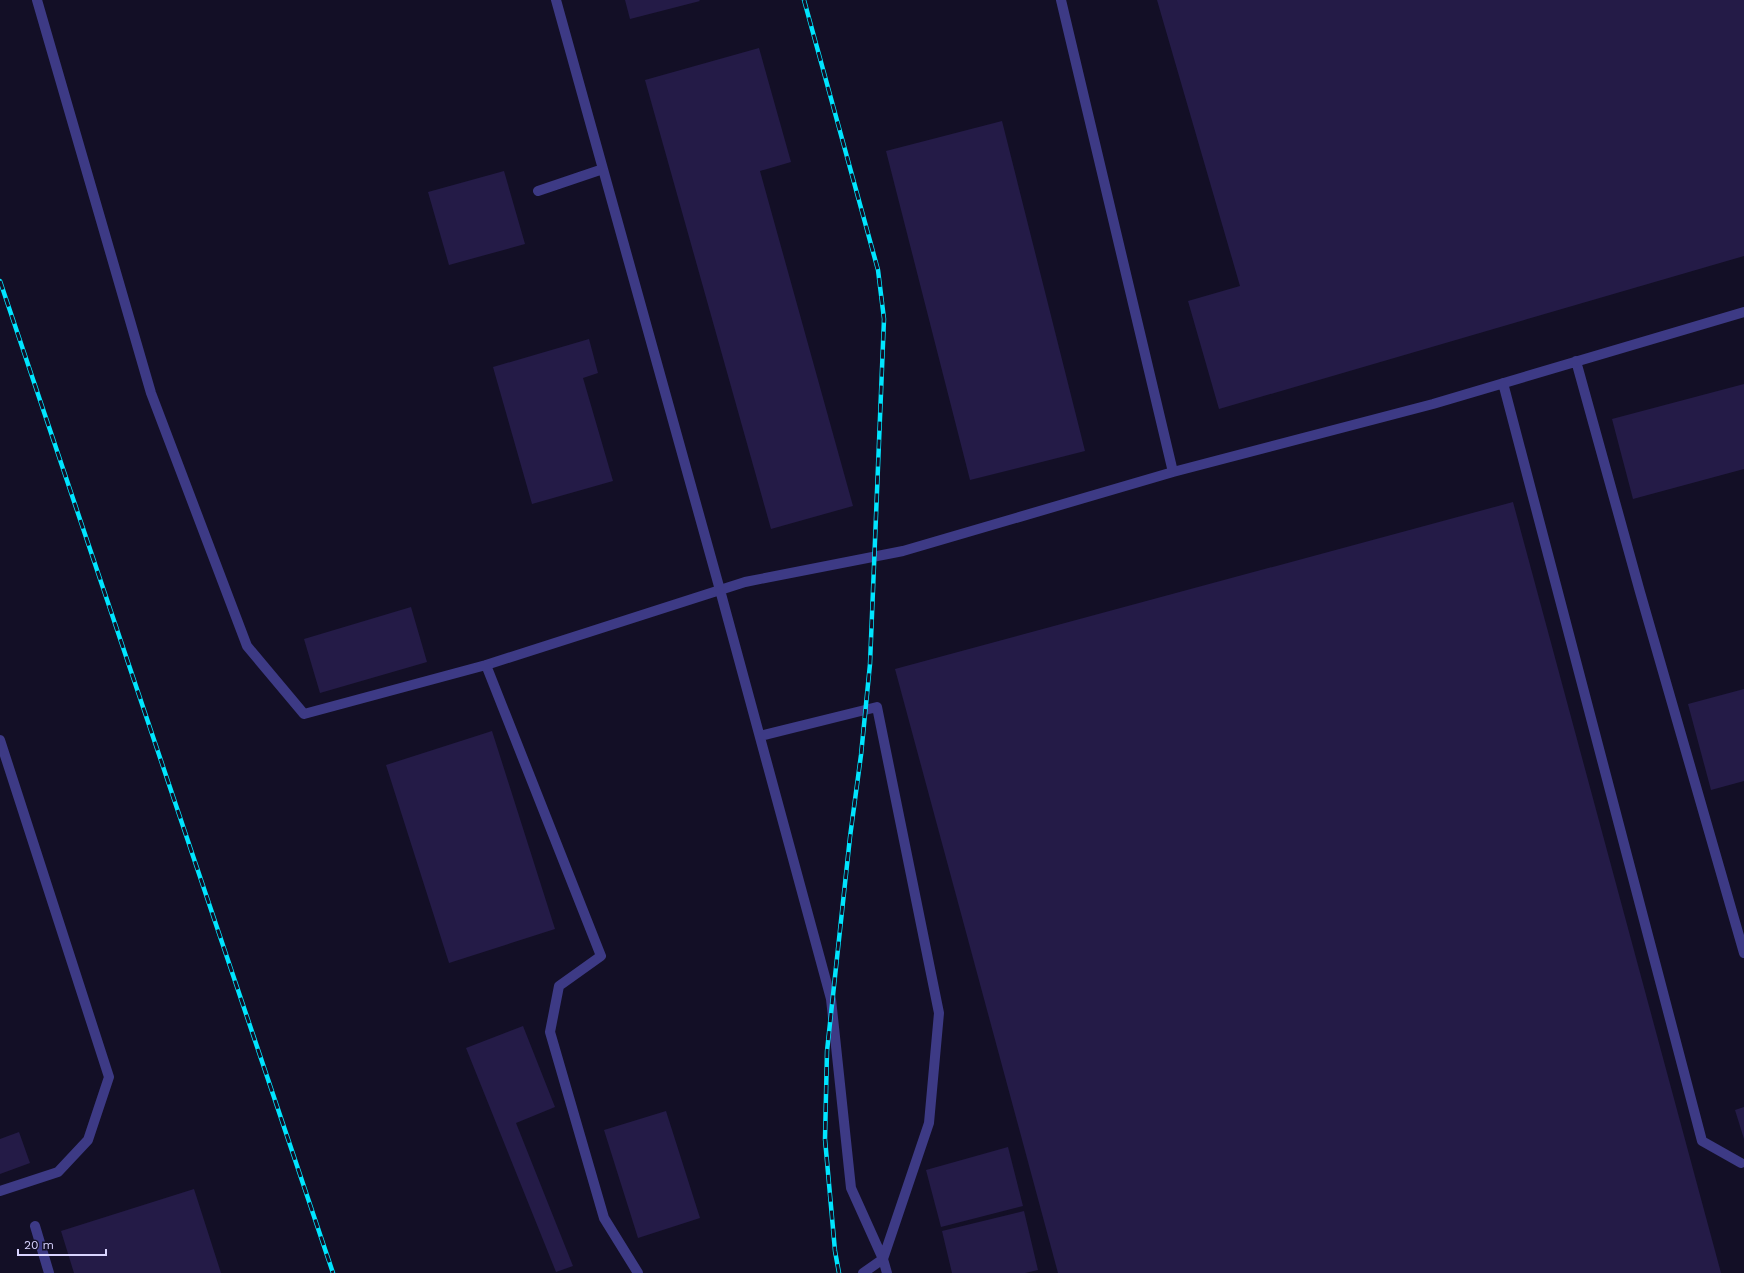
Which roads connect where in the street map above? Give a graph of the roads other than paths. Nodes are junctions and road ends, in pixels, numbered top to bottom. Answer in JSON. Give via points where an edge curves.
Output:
{"nodes":[{"id":1,"x":37,"y":0,"type":"edge"},
{"id":2,"x":556,"y":0,"type":"edge"},
{"id":3,"x":1061,"y":0,"type":"edge"},
{"id":4,"x":603,"y":169,"type":"junction"},
{"id":5,"x":538,"y":191,"type":"dead end"},
{"id":6,"x":1744,"y":312,"type":"edge"},
{"id":7,"x":1576,"y":361,"type":"junction"},
{"id":8,"x":1503,"y":383,"type":"junction"},
{"id":9,"x":1173,"y":472,"type":"junction"},
{"id":10,"x":720,"y":590,"type":"junction"},
{"id":11,"x":486,"y":665,"type":"junction"},
{"id":12,"x":760,"y":736,"type":"junction"},
{"id":13,"x":0,"y":740,"type":"edge"},
{"id":14,"x":1744,"y":953,"type":"edge"},
{"id":15,"x":1741,"y":1163,"type":"dead end"},
{"id":16,"x":0,"y":1191,"type":"edge"},
{"id":17,"x":34,"y":1226,"type":"dead end"},
{"id":18,"x":883,"y":1259,"type":"junction"},
{"id":19,"x":49,"y":1273,"type":"edge"},
{"id":20,"x":638,"y":1273,"type":"edge"},
{"id":21,"x":863,"y":1273,"type":"edge"},
{"id":22,"x":887,"y":1273,"type":"edge"}],
"edges":[{"from":1,"to":11,"type":"lane","via":[[151,393],[248,646],[304,714]]},
{"from":2,"to":4,"type":"lane"},
{"from":3,"to":9,"type":"lane"},
{"from":4,"to":5,"type":"lane"},
{"from":4,"to":10,"type":"lane"},
{"from":6,"to":7,"type":"lane"},
{"from":7,"to":8,"type":"lane"},
{"from":7,"to":14,"type":"lane"},
{"from":8,"to":9,"type":"lane","via":[[1434,404]]},
{"from":8,"to":15,"type":"lane","via":[[1702,1141]]},
{"from":9,"to":10,"type":"lane","via":[[903,551],[745,582]]},
{"from":10,"to":11,"type":"lane"},
{"from":10,"to":12,"type":"lane"},
{"from":11,"to":20,"type":"lane","via":[[601,956],[559,986],[550,1032],[604,1218]]},
{"from":12,"to":18,"type":"lane","via":[[831,999],[851,1188]]},
{"from":12,"to":18,"type":"lane","via":[[877,707],[939,1014],[929,1123]]},
{"from":13,"to":16,"type":"lane","via":[[109,1077],[88,1140],[58,1172]]},
{"from":17,"to":19,"type":"lane"},
{"from":18,"to":21,"type":"lane"},
{"from":18,"to":22,"type":"lane"}]}
